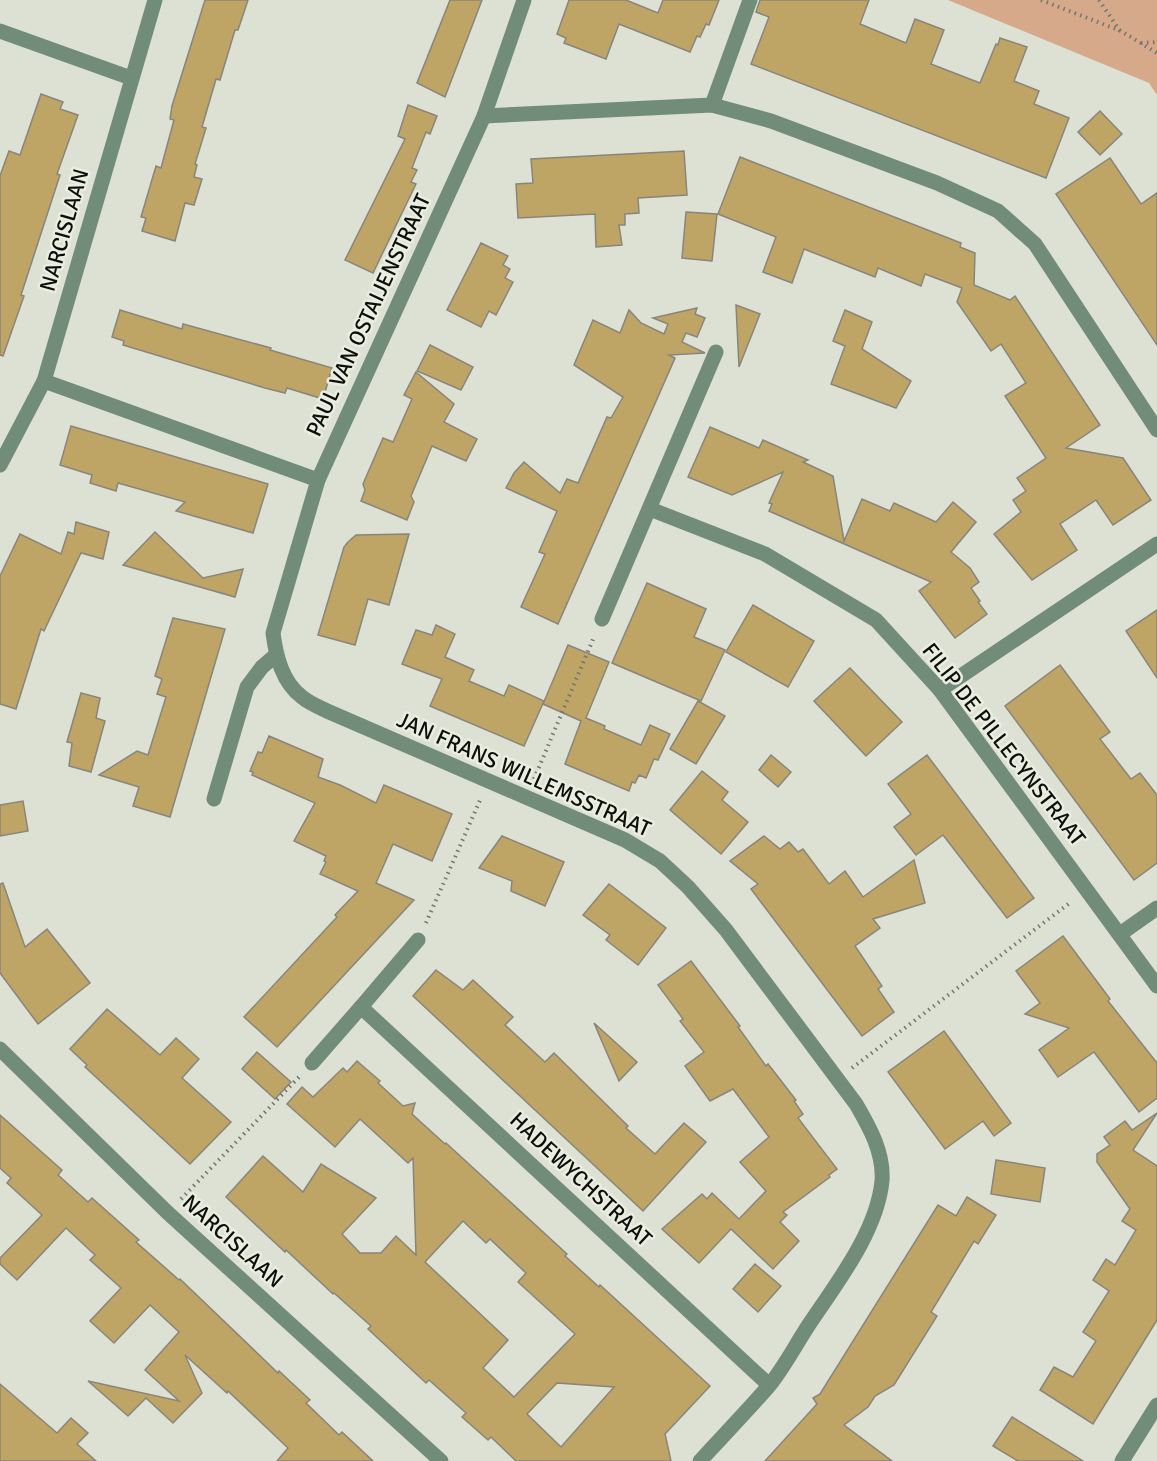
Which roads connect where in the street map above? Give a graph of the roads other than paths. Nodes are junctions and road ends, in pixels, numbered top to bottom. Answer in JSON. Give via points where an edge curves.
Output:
{"nodes":[{"id":1,"x":155,"y":0,"type":"edge"},
{"id":2,"x":525,"y":0,"type":"edge"},
{"id":3,"x":750,"y":0,"type":"edge"},
{"id":4,"x":0,"y":31,"type":"edge"},
{"id":5,"x":131,"y":78,"type":"junction"},
{"id":6,"x":712,"y":105,"type":"junction"},
{"id":7,"x":484,"y":116,"type":"junction"},
{"id":8,"x":716,"y":352,"type":"dead end"},
{"id":9,"x":44,"y":381,"type":"junction"},
{"id":10,"x":1157,"y":430,"type":"edge"},
{"id":11,"x":0,"y":465,"type":"edge"},
{"id":12,"x":318,"y":480,"type":"junction"},
{"id":13,"x":650,"y":508,"type":"junction"},
{"id":14,"x":1157,"y":544,"type":"edge"},
{"id":15,"x":602,"y":619,"type":"road end"},
{"id":16,"x":276,"y":655,"type":"junction"},
{"id":17,"x":940,"y":690,"type":"junction"},
{"id":18,"x":214,"y":799,"type":"dead end"},
{"id":19,"x":1157,"y":908,"type":"edge"},
{"id":20,"x":1120,"y":934,"type":"junction"},
{"id":21,"x":418,"y":940,"type":"road end"},
{"id":22,"x":1157,"y":986,"type":"edge"},
{"id":23,"x":361,"y":1007,"type":"junction"},
{"id":24,"x":0,"y":1049,"type":"edge"},
{"id":25,"x":312,"y":1063,"type":"road end"},
{"id":26,"x":769,"y":1385,"type":"junction"},
{"id":27,"x":1157,"y":1405,"type":"edge"},
{"id":28,"x":441,"y":1461,"type":"edge"},
{"id":29,"x":700,"y":1461,"type":"edge"},
{"id":30,"x":1122,"y":1461,"type":"edge"}],
"edges":[{"from":1,"to":5,"type":"street","name":"NARCISLAAN"},
{"from":2,"to":7,"type":"street","name":"PAUL VAN OSTAIJENSTRAAT"},
{"from":3,"to":6,"type":"street"},
{"from":4,"to":5,"type":"street"},
{"from":5,"to":9,"type":"street","name":"NARCISLAAN"},
{"from":6,"to":7,"type":"street"},
{"from":6,"to":10,"type":"street","via":[[782,125],[937,183],[998,211],[1035,244]]},
{"from":7,"to":12,"type":"street","name":"PAUL VAN OSTAIJENSTRAAT"},
{"from":8,"to":13,"type":"street"},
{"from":9,"to":11,"type":"street","name":"NARCISLAAN"},
{"from":9,"to":12,"type":"street"},
{"from":12,"to":16,"type":"street","name":"PAUL VAN OSTAIJENSTRAAT","via":[[278,610],[273,633]]},
{"from":13,"to":15,"type":"street"},
{"from":13,"to":17,"type":"street","name":"FILIP DE PILLECYNSTRAAT","via":[[765,554],[876,620]]},
{"from":14,"to":17,"type":"street"},
{"from":16,"to":18,"type":"street","via":[[247,687]]},
{"from":16,"to":26,"type":"street","name":"JAN FRANS WILLEMSSTRAAT","via":[[286,680],[301,697],[327,711],[625,840],[660,861],[726,930],[856,1104],[878,1146],[882,1180],[877,1205],[840,1278]]},
{"from":17,"to":20,"type":"street","name":"FILIP DE PILLECYNSTRAAT"},
{"from":19,"to":20,"type":"street"},
{"from":20,"to":22,"type":"street","name":"FILIP DE PILLECYNSTRAAT"},
{"from":21,"to":23,"type":"street"},
{"from":23,"to":25,"type":"street"},
{"from":23,"to":26,"type":"street","name":"HADEWYCHSTRAAT"},
{"from":24,"to":28,"type":"street","name":"NARCISLAAN","via":[[168,1213]]},
{"from":26,"to":29,"type":"street","name":"JAN FRANS WILLEMSSTRAAT"},
{"from":27,"to":30,"type":"street"}]}
